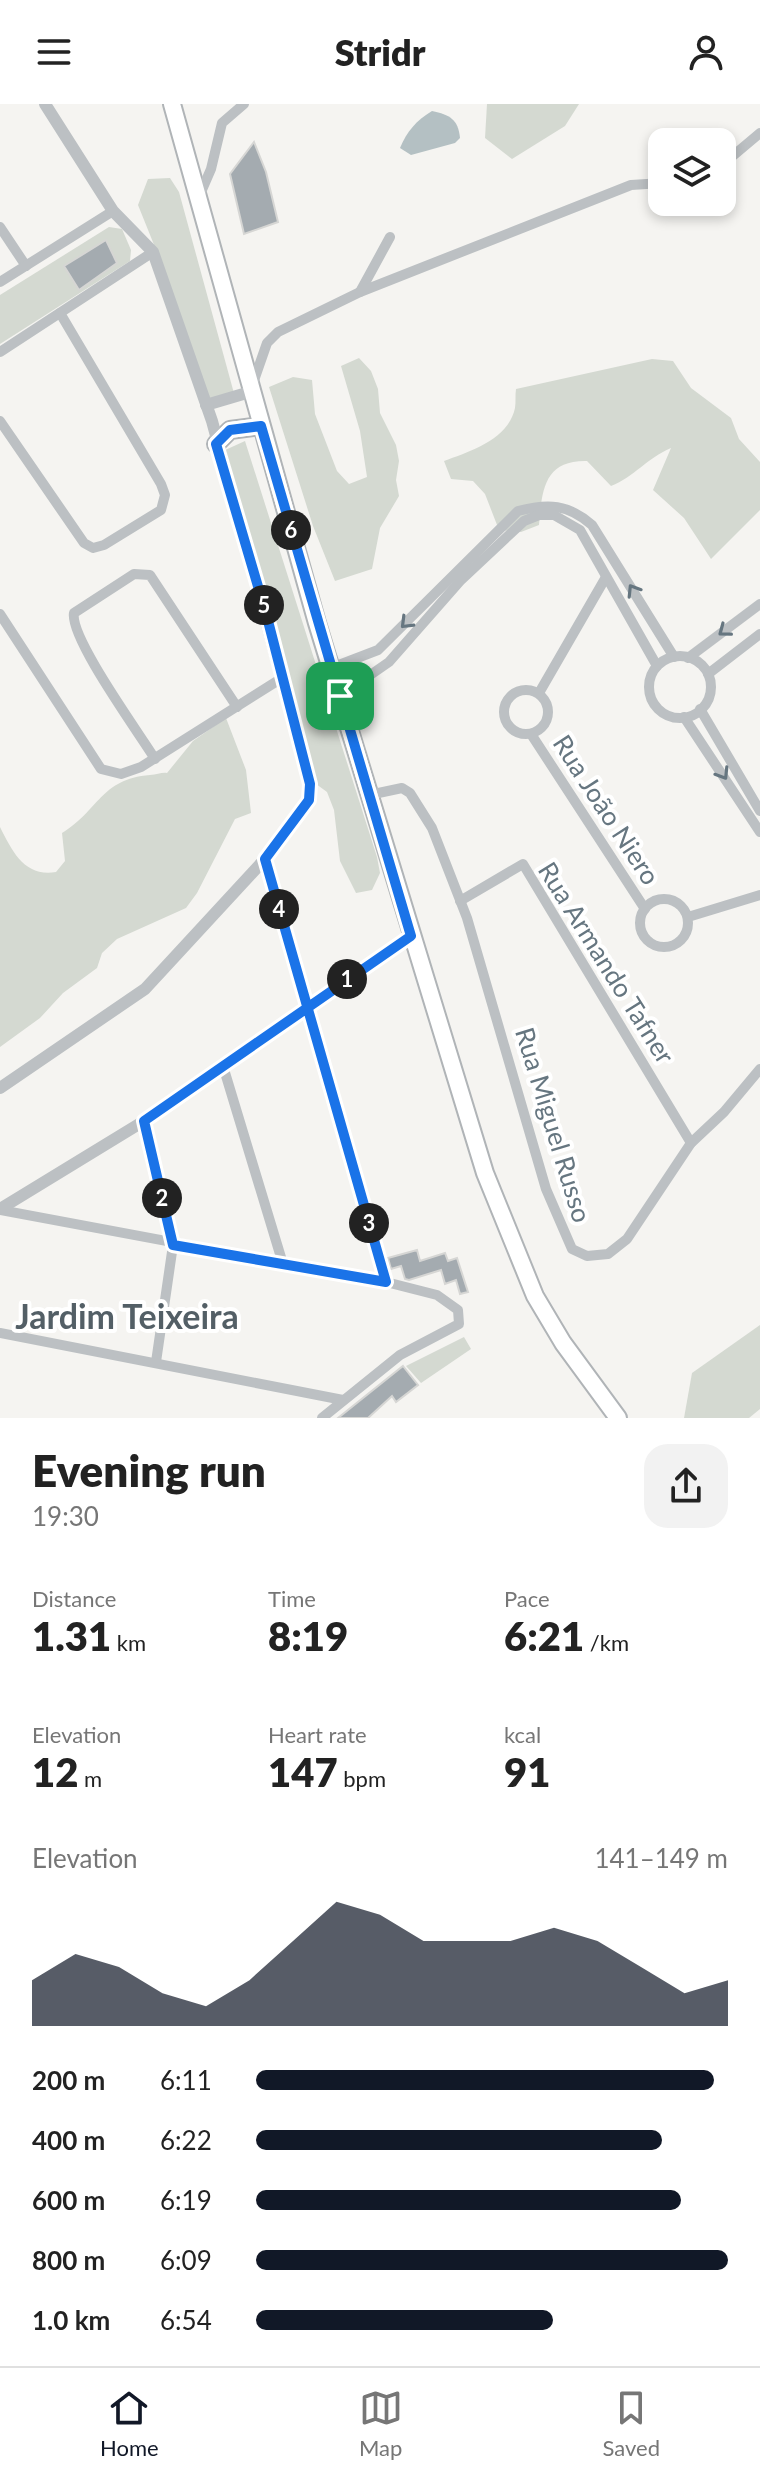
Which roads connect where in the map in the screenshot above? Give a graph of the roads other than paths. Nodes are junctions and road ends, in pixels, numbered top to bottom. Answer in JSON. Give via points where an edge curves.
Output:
{"nodes":[{"id":1,"x":45,"y":104,"type":"edge"},
{"id":2,"x":172,"y":104,"type":"edge"},
{"id":3,"x":244,"y":104,"type":"edge"},
{"id":4,"x":760,"y":133,"type":"edge"},
{"id":5,"x":736,"y":153,"type":"edge"},
{"id":6,"x":648,"y":184,"type":"edge"},
{"id":7,"x":197,"y":200,"type":"junction"},
{"id":8,"x":113,"y":211,"type":"junction"},
{"id":9,"x":0,"y":227,"type":"edge"},
{"id":10,"x":390,"y":237,"type":"dead end"},
{"id":11,"x":153,"y":252,"type":"junction"},
{"id":12,"x":26,"y":266,"type":"junction"},
{"id":13,"x":0,"y":282,"type":"edge"},
{"id":14,"x":360,"y":292,"type":"junction"},
{"id":15,"x":60,"y":313,"type":"junction"},
{"id":16,"x":0,"y":352,"type":"edge"},
{"id":17,"x":250,"y":392,"type":"junction"},
{"id":18,"x":206,"y":405,"type":"junction"},
{"id":19,"x":0,"y":421,"type":"edge"},
{"id":20,"x":261,"y":426,"type":"junction"},
{"id":21,"x":216,"y":444,"type":"junction"},
{"id":22,"x":606,"y":577,"type":"junction"},
{"id":23,"x":760,"y":604,"type":"edge"},
{"id":24,"x":0,"y":614,"type":"edge"},
{"id":25,"x":760,"y":634,"type":"edge"},
{"id":26,"x":378,"y":650,"type":"junction"},
{"id":27,"x":674,"y":657,"type":"junction"},
{"id":28,"x":688,"y":658,"type":"junction"},
{"id":29,"x":389,"y":662,"type":"junction"},
{"id":30,"x":657,"y":666,"type":"junction"},
{"id":31,"x":331,"y":668,"type":"junction"},
{"id":32,"x":708,"y":674,"type":"junction"},
{"id":33,"x":282,"y":678,"type":"junction"},
{"id":34,"x":539,"y":693,"type":"junction"},
{"id":35,"x":340,"y":696,"type":"junction"},
{"id":36,"x":237,"y":707,"type":"junction"},
{"id":37,"x":700,"y":709,"type":"junction"},
{"id":38,"x":684,"y":717,"type":"junction"},
{"id":39,"x":531,"y":734,"type":"junction"},
{"id":40,"x":155,"y":759,"type":"junction"},
{"id":41,"x":369,"y":795,"type":"junction"},
{"id":42,"x":760,"y":811,"type":"edge"},
{"id":43,"x":760,"y":832,"type":"edge"},
{"id":44,"x":265,"y":859,"type":"junction"},
{"id":45,"x":760,"y":895,"type":"edge"},
{"id":46,"x":460,"y":901,"type":"junction"},
{"id":47,"x":645,"y":909,"type":"junction"},
{"id":48,"x":688,"y":917,"type":"junction"},
{"id":49,"x":411,"y":936,"type":"junction"},
{"id":50,"x":305,"y":1007,"type":"junction"},
{"id":51,"x":223,"y":1066,"type":"junction"},
{"id":52,"x":760,"y":1069,"type":"edge"},
{"id":53,"x":0,"y":1088,"type":"edge"},
{"id":54,"x":144,"y":1121,"type":"junction"},
{"id":55,"x":691,"y":1143,"type":"junction"},
{"id":56,"x":0,"y":1209,"type":"edge"},
{"id":57,"x":173,"y":1245,"type":"junction"},
{"id":58,"x":283,"y":1264,"type":"junction"},
{"id":59,"x":386,"y":1282,"type":"junction"},
{"id":60,"x":0,"y":1333,"type":"edge"},
{"id":61,"x":156,"y":1362,"type":"junction"},
{"id":62,"x":343,"y":1400,"type":"junction"},
{"id":63,"x":322,"y":1418,"type":"edge"},
{"id":64,"x":618,"y":1418,"type":"edge"}],
"edges":[{"from":1,"to":8,"type":"street"},
{"from":2,"to":7,"type":"main road"},
{"from":3,"to":7,"type":"street","via":[[222,123]]},
{"from":4,"to":5,"type":"street"},
{"from":6,"to":14,"type":"street","via":[[631,185]]},
{"from":7,"to":17,"type":"main road"},
{"from":8,"to":11,"type":"street"},
{"from":8,"to":12,"type":"street"},
{"from":9,"to":12,"type":"street"},
{"from":10,"to":14,"type":"street"},
{"from":11,"to":15,"type":"street"},
{"from":11,"to":18,"type":"street"},
{"from":12,"to":13,"type":"street"},
{"from":14,"to":17,"type":"street","via":[[278,332],[267,343]]},
{"from":15,"to":16,"type":"street"},
{"from":15,"to":19,"type":"street","via":[[161,484],[161,510],[93,548],[84,543]]},
{"from":17,"to":18,"type":"street"},
{"from":17,"to":20,"type":"main road"},
{"from":18,"to":21,"type":"street"},
{"from":20,"to":21,"type":"main road","via":[[230,430]]},
{"from":20,"to":31,"type":"main road"},
{"from":21,"to":33,"type":"street"},
{"from":22,"to":29,"type":"street","via":[[580,530],[554,515],[539,515],[524,521],[461,580]]},
{"from":22,"to":30,"type":"street"},
{"from":22,"to":34,"type":"street"},
{"from":23,"to":28,"type":"street","one_way":true},
{"from":24,"to":40,"type":"street","via":[[101,769],[121,774]]},
{"from":25,"to":32,"type":"street"},
{"from":27,"to":26,"type":"street","one_way":true,"via":[[592,525],[558,505],[518,511]]},
{"from":26,"to":29,"type":"street"},
{"from":26,"to":31,"type":"street"},
{"from":27,"to":28,"type":"street"},
{"from":27,"to":30,"type":"street"},
{"from":28,"to":32,"type":"street"},
{"from":29,"to":35,"type":"street"},
{"from":30,"to":38,"type":"street","via":[[649,683],[654,704],[667,715]]},
{"from":31,"to":35,"type":"main road"},
{"from":32,"to":37,"type":"street","via":[[710,693]]},
{"from":33,"to":36,"type":"street"},
{"from":33,"to":44,"type":"street","via":[[310,784],[309,800]]},
{"from":34,"to":39,"type":"street","name":"Rua João Niero","via":[[548,715]]},
{"from":34,"to":39,"type":"street","name":"Rua João Niero","via":[[517,691],[504,708],[510,728]]},
{"from":35,"to":41,"type":"main road"},
{"from":36,"to":40,"type":"street"},
{"from":36,"to":40,"type":"street","via":[[150,575],[134,574],[74,613],[73,621],[82,644]]},
{"from":37,"to":38,"type":"street"},
{"from":37,"to":42,"type":"street"},
{"from":38,"to":43,"type":"street","one_way":true},
{"from":39,"to":47,"type":"street","name":"Rua João Niero"},
{"from":41,"to":46,"type":"street","name":"Rua Miguel Russo","via":[[392,788],[410,793],[432,828]]},
{"from":41,"to":49,"type":"main road"},
{"from":44,"to":50,"type":"street"},
{"from":44,"to":53,"type":"street","via":[[145,989]]},
{"from":45,"to":48,"type":"street"},
{"from":46,"to":55,"type":"street","name":"Rua Armando Tafner","via":[[523,864]]},
{"from":46,"to":55,"type":"street","name":"Rua Miguel Russo","via":[[546,1189],[572,1249],[587,1256],[608,1254],[627,1239]]},
{"from":47,"to":48,"type":"street","via":[[665,899],[679,904]]},
{"from":47,"to":48,"type":"street","via":[[641,930],[659,946],[682,940]]},
{"from":49,"to":50,"type":"street"},
{"from":49,"to":64,"type":"main road","via":[[513,1249],[563,1343]]},
{"from":50,"to":51,"type":"street"},
{"from":50,"to":59,"type":"street"},
{"from":51,"to":54,"type":"street"},
{"from":51,"to":58,"type":"street"},
{"from":52,"to":55,"type":"street","name":"Rua Miguel Russo"},
{"from":54,"to":56,"type":"street"},
{"from":54,"to":57,"type":"street"},
{"from":56,"to":57,"type":"street"},
{"from":57,"to":58,"type":"street"},
{"from":57,"to":61,"type":"street"},
{"from":58,"to":59,"type":"street"},
{"from":59,"to":62,"type":"street","via":[[437,1295],[458,1310],[459,1324],[400,1355]]},
{"from":60,"to":61,"type":"street"},
{"from":61,"to":62,"type":"street"},
{"from":62,"to":63,"type":"street"}]}
